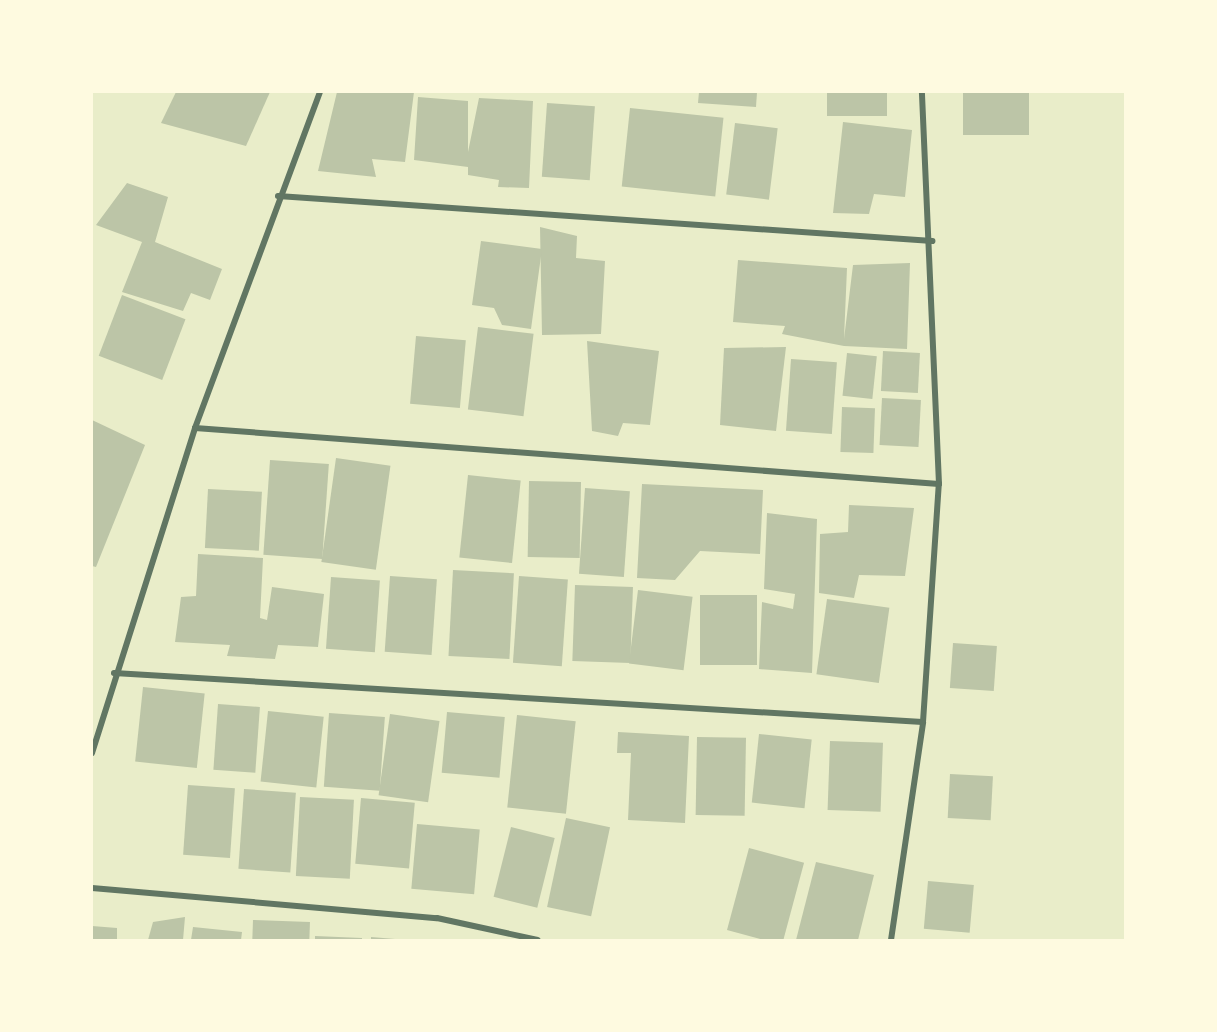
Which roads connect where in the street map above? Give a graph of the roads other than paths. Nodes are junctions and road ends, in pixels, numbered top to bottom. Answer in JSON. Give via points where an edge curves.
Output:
{"nodes":[{"id":1,"x":320,"y":92,"type":"edge"},
{"id":2,"x":922,"y":92,"type":"edge"},
{"id":3,"x":278,"y":196,"type":"junction"},
{"id":4,"x":932,"y":241,"type":"junction"},
{"id":5,"x":195,"y":428,"type":"junction"},
{"id":6,"x":939,"y":484,"type":"junction"},
{"id":7,"x":114,"y":673,"type":"junction"},
{"id":8,"x":923,"y":722,"type":"junction"},
{"id":9,"x":92,"y":753,"type":"edge"},
{"id":10,"x":92,"y":888,"type":"edge"},
{"id":11,"x":538,"y":940,"type":"edge"},
{"id":12,"x":891,"y":940,"type":"edge"}],
"edges":[{"from":1,"to":3,"type":"street"},
{"from":2,"to":4,"type":"street"},
{"from":3,"to":4,"type":"street"},
{"from":3,"to":5,"type":"street"},
{"from":4,"to":6,"type":"street"},
{"from":5,"to":6,"type":"street"},
{"from":5,"to":7,"type":"street"},
{"from":6,"to":8,"type":"street"},
{"from":7,"to":8,"type":"street"},
{"from":7,"to":9,"type":"street"},
{"from":8,"to":12,"type":"street"},
{"from":10,"to":11,"type":"street","via":[[437,918]]}]}
